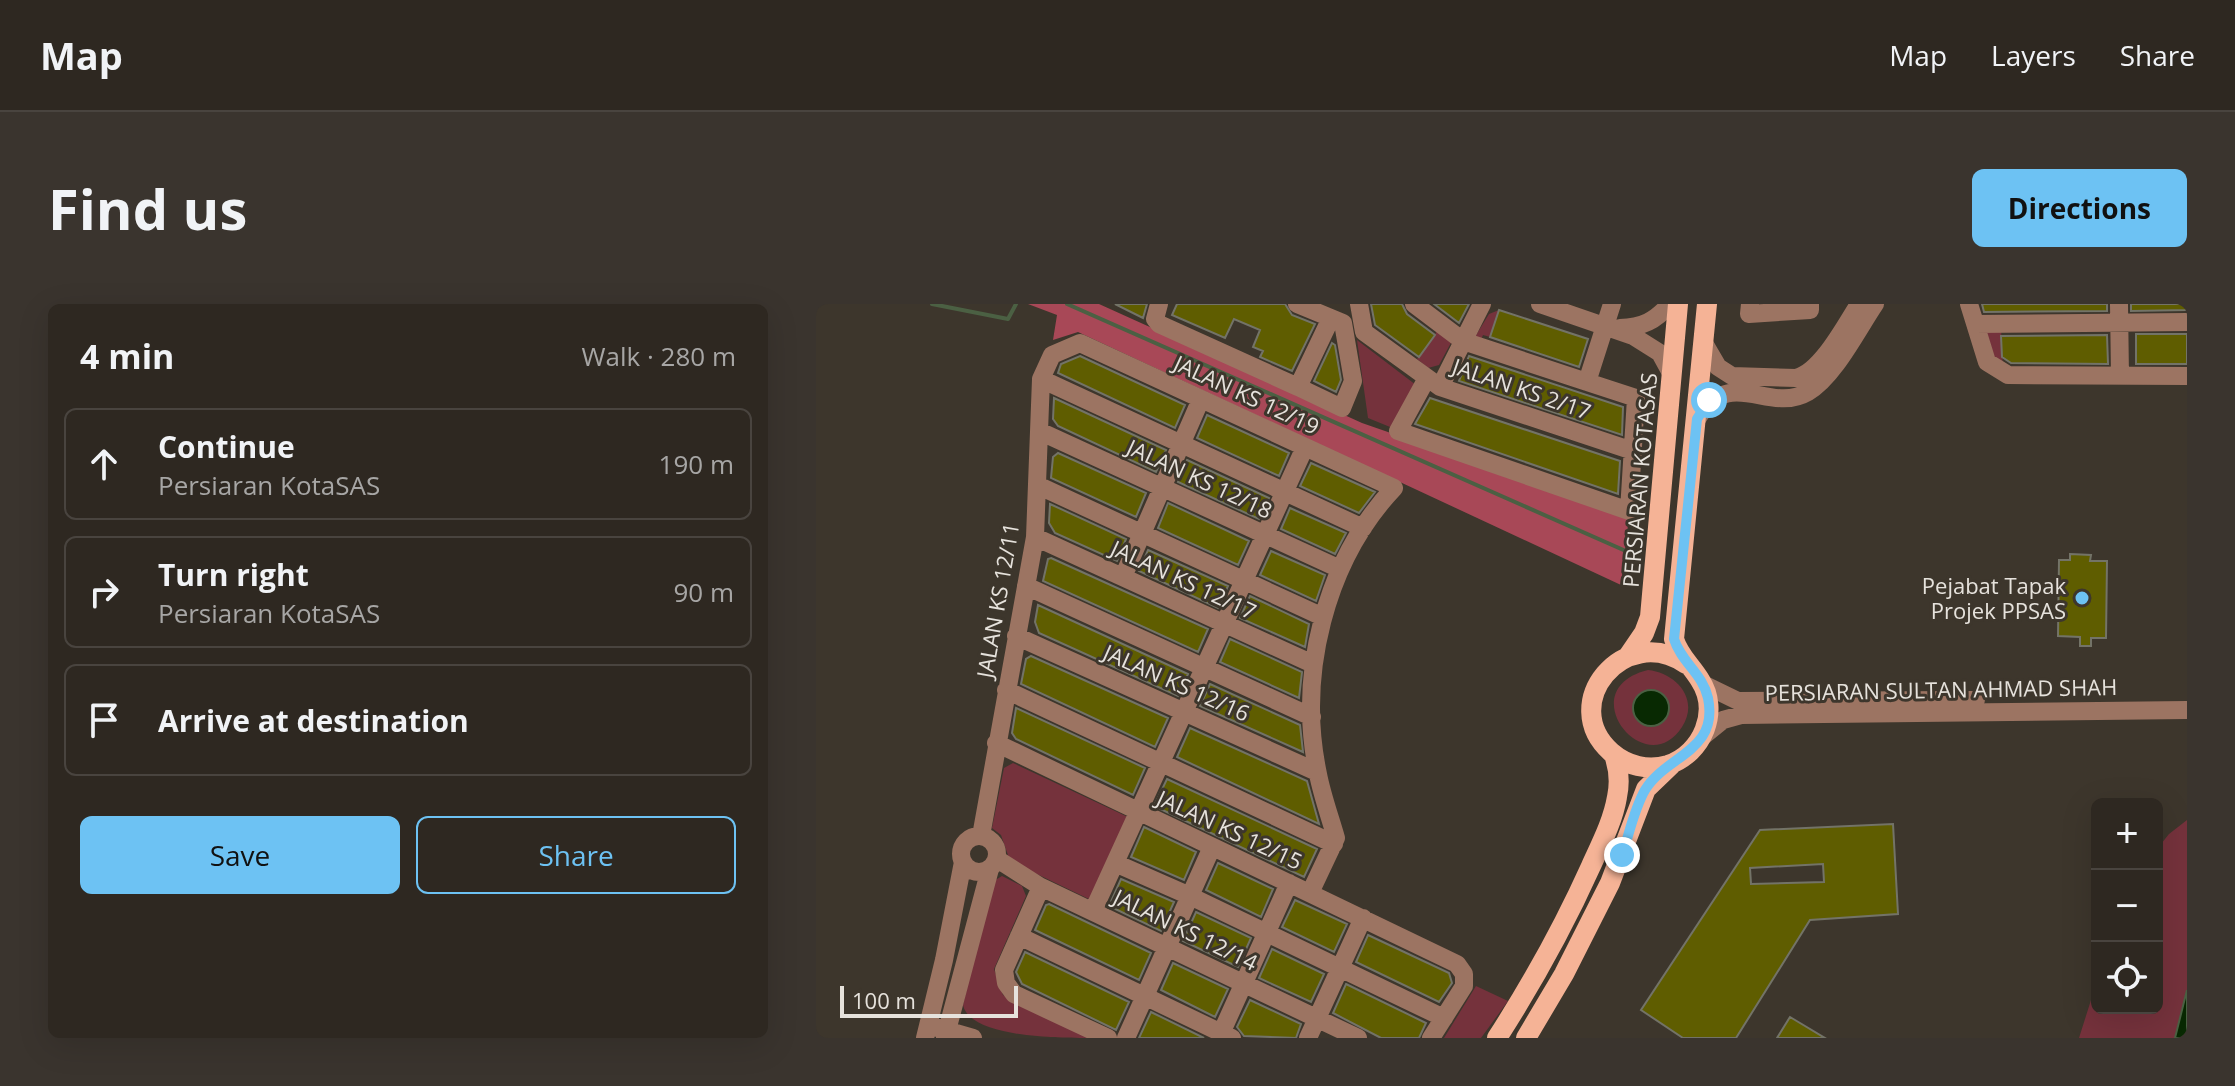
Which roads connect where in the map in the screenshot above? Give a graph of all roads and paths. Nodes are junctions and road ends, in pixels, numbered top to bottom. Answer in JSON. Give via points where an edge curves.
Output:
{"nodes":[{"id":1,"x":1159,"y":304,"type":"edge"},
{"id":2,"x":1297,"y":304,"type":"edge"},
{"id":3,"x":1359,"y":304,"type":"edge"},
{"id":4,"x":1414,"y":304,"type":"edge"},
{"id":5,"x":1482,"y":304,"type":"edge"},
{"id":6,"x":1540,"y":304,"type":"edge"},
{"id":7,"x":1612,"y":304,"type":"edge"},
{"id":8,"x":1670,"y":304,"type":"edge"},
{"id":9,"x":1678,"y":304,"type":"edge"},
{"id":10,"x":1707,"y":304,"type":"edge"},
{"id":11,"x":1810,"y":304,"type":"edge"},
{"id":12,"x":1859,"y":304,"type":"edge"},
{"id":13,"x":1875,"y":304,"type":"edge"},
{"id":14,"x":1969,"y":304,"type":"edge"},
{"id":15,"x":1750,"y":309,"type":"edge"},
{"id":16,"x":2120,"y":313,"type":"edge"},
{"id":17,"x":1331,"y":318,"type":"junction"},
{"id":18,"x":2187,"y":322,"type":"edge"},
{"id":19,"x":1975,"y":324,"type":"junction"},
{"id":20,"x":1609,"y":326,"type":"junction"},
{"id":21,"x":1463,"y":341,"type":"junction"},
{"id":22,"x":1704,"y":343,"type":"junction"},
{"id":23,"x":1672,"y":375,"type":"junction"},
{"id":24,"x":2120,"y":376,"type":"junction"},
{"id":25,"x":2187,"y":376,"type":"edge"},
{"id":26,"x":1041,"y":379,"type":"junction"},
{"id":27,"x":1433,"y":382,"type":"junction"},
{"id":28,"x":1587,"y":382,"type":"junction"},
{"id":29,"x":1298,"y":387,"type":"junction"},
{"id":30,"x":1201,"y":399,"type":"junction"},
{"id":31,"x":1697,"y":419,"type":"junction"},
{"id":32,"x":1039,"y":431,"type":"junction"},
{"id":33,"x":1181,"y":443,"type":"junction"},
{"id":34,"x":1305,"y":447,"type":"junction"},
{"id":35,"x":1633,"y":451,"type":"junction"},
{"id":36,"x":1037,"y":485,"type":"junction"},
{"id":37,"x":1161,"y":486,"type":"junction"},
{"id":38,"x":1285,"y":491,"type":"junction"},
{"id":39,"x":1363,"y":528,"type":"junction"},
{"id":40,"x":1142,"y":533,"type":"junction"},
{"id":41,"x":1265,"y":534,"type":"junction"},
{"id":42,"x":1035,"y":537,"type":"junction"},
{"id":43,"x":1340,"y":569,"type":"junction"},
{"id":44,"x":1123,"y":577,"type":"junction"},
{"id":45,"x":1245,"y":581,"type":"junction"},
{"id":46,"x":1026,"y":586,"type":"junction"},
{"id":47,"x":1323,"y":617,"type":"junction"},
{"id":48,"x":1226,"y":624,"type":"junction"},
{"id":49,"x":1016,"y":636,"type":"junction"},
{"id":50,"x":1629,"y":655,"type":"junction"},
{"id":51,"x":1313,"y":664,"type":"junction"},
{"id":52,"x":1686,"y":664,"type":"junction"},
{"id":53,"x":1205,"y":669,"type":"junction"},
{"id":54,"x":1703,"y":684,"type":"junction"},
{"id":55,"x":1006,"y":690,"type":"junction"},
{"id":56,"x":2187,"y":699,"type":"edge"},
{"id":57,"x":2187,"y":710,"type":"edge"},
{"id":58,"x":1185,"y":712,"type":"junction"},
{"id":59,"x":1312,"y":717,"type":"junction"},
{"id":60,"x":1702,"y":737,"type":"junction"},
{"id":61,"x":996,"y":743,"type":"junction"},
{"id":62,"x":1614,"y":755,"type":"junction"},
{"id":63,"x":1161,"y":763,"type":"junction"},
{"id":64,"x":1672,"y":764,"type":"junction"},
{"id":65,"x":1317,"y":772,"type":"junction"},
{"id":66,"x":1138,"y":812,"type":"junction"},
{"id":67,"x":981,"y":836,"type":"junction"},
{"id":68,"x":1334,"y":844,"type":"junction"},
{"id":69,"x":1212,"y":847,"type":"junction"},
{"id":70,"x":963,"y":862,"type":"junction"},
{"id":71,"x":1115,"y":863,"type":"junction"},
{"id":72,"x":993,"y":864,"type":"junction"},
{"id":73,"x":1289,"y":883,"type":"junction"},
{"id":74,"x":1041,"y":887,"type":"junction"},
{"id":75,"x":1310,"y":893,"type":"junction"},
{"id":76,"x":1190,"y":896,"type":"junction"},
{"id":77,"x":1093,"y":911,"type":"junction"},
{"id":78,"x":1363,"y":918,"type":"junction"},
{"id":79,"x":1267,"y":932,"type":"junction"},
{"id":80,"x":1019,"y":936,"type":"junction"},
{"id":81,"x":1167,"y":947,"type":"junction"},
{"id":82,"x":1341,"y":968,"type":"junction"},
{"id":83,"x":1244,"y":983,"type":"junction"},
{"id":84,"x":1144,"y":996,"type":"junction"},
{"id":85,"x":1444,"y":1018,"type":"junction"},
{"id":86,"x":1318,"y":1019,"type":"junction"},
{"id":87,"x":927,"y":1032,"type":"edge"},
{"id":88,"x":946,"y":1034,"type":"edge"},
{"id":89,"x":1224,"y":1036,"type":"edge"},
{"id":90,"x":973,"y":1038,"type":"edge"},
{"id":91,"x":1108,"y":1038,"type":"edge"},
{"id":92,"x":1126,"y":1038,"type":"edge"},
{"id":93,"x":1308,"y":1038,"type":"edge"},
{"id":94,"x":1358,"y":1038,"type":"edge"},
{"id":95,"x":1431,"y":1038,"type":"edge"},
{"id":96,"x":1497,"y":1038,"type":"edge"},
{"id":97,"x":1526,"y":1038,"type":"edge"}],
"edges":[{"from":1,"to":29,"type":"street","via":[[1159,324]]},
{"from":2,"to":17,"type":"street"},
{"from":3,"to":27,"type":"street","name":"JALAN KS 2/17","via":[[1364,332]]},
{"from":4,"to":21,"type":"street"},
{"from":5,"to":21,"type":"street"},
{"from":6,"to":20,"type":"street"},
{"from":7,"to":20,"type":"street"},
{"from":8,"to":20,"type":"street","via":[[1643,326]]},
{"from":9,"to":23,"type":"main road","name":"PERSIARAN KOTASAS"},
{"from":10,"to":22,"type":"main road"},
{"from":11,"to":15,"type":"street","via":[[1810,310]]},
{"from":12,"to":22,"type":"street","via":[[1806,376],[1732,376],[1718,367]]},
{"from":13,"to":31,"type":"street","via":[[1829,371],[1805,394],[1722,394],[1709,400]]},
{"from":14,"to":19,"type":"street"},
{"from":16,"to":18,"type":"street"},
{"from":16,"to":19,"type":"street"},
{"from":16,"to":24,"type":"street"},
{"from":17,"to":29,"type":"street"},
{"from":17,"to":29,"type":"street","via":[[1343,323],[1353,381],[1342,408]]},
{"from":19,"to":24,"type":"street","via":[[1987,362],[2008,375]]},
{"from":20,"to":23,"type":"street","via":[[1660,353]]},
{"from":20,"to":28,"type":"street"},
{"from":21,"to":27,"type":"street"},
{"from":21,"to":28,"type":"street"},
{"from":22,"to":31,"type":"main road"},
{"from":23,"to":50,"type":"main road","name":"PERSIARAN KOTASAS","via":[[1650,617]]},
{"from":24,"to":25,"type":"street"},
{"from":26,"to":30,"type":"street","name":"JALAN KS 12/19","via":[[1052,355],[1080,343]]},
{"from":26,"to":32,"type":"street","name":"JALAN KS 12/11"},
{"from":26,"to":33,"type":"street"},
{"from":27,"to":35,"type":"street","name":"JALAN KS 2/17"},
{"from":27,"to":35,"type":"street","via":[[1398,431],[1629,511]]},
{"from":28,"to":35,"type":"street","via":[[1636,398]]},
{"from":30,"to":33,"type":"street"},
{"from":30,"to":34,"type":"street","name":"JALAN KS 12/19"},
{"from":31,"to":52,"type":"main road","via":[[1674,639]]},
{"from":32,"to":36,"type":"street","name":"JALAN KS 12/11"},
{"from":32,"to":37,"type":"street","name":"JALAN KS 12/18"},
{"from":33,"to":37,"type":"street"},
{"from":33,"to":38,"type":"street"},
{"from":34,"to":38,"type":"street"},
{"from":34,"to":39,"type":"street","name":"JALAN KS 12/19","via":[[1394,488]]},
{"from":36,"to":40,"type":"street"},
{"from":36,"to":42,"type":"street","name":"JALAN KS 12/11"},
{"from":37,"to":40,"type":"street"},
{"from":37,"to":41,"type":"street","name":"JALAN KS 12/18"},
{"from":38,"to":39,"type":"street"},
{"from":38,"to":41,"type":"street"},
{"from":39,"to":43,"type":"street"},
{"from":40,"to":44,"type":"street"},
{"from":40,"to":45,"type":"street"},
{"from":41,"to":43,"type":"street","name":"JALAN KS 12/18"},
{"from":41,"to":45,"type":"street"},
{"from":42,"to":44,"type":"street","name":"JALAN KS 12/17"},
{"from":42,"to":46,"type":"street","name":"JALAN KS 12/11"},
{"from":43,"to":47,"type":"street"},
{"from":44,"to":48,"type":"street","name":"JALAN KS 12/17"},
{"from":45,"to":47,"type":"street"},
{"from":45,"to":48,"type":"street"},
{"from":46,"to":49,"type":"street","name":"JALAN KS 12/11"},
{"from":46,"to":53,"type":"street"},
{"from":47,"to":51,"type":"street"},
{"from":48,"to":51,"type":"street","name":"JALAN KS 12/17"},
{"from":48,"to":53,"type":"street"},
{"from":49,"to":55,"type":"street","name":"JALAN KS 12/11"},
{"from":49,"to":58,"type":"street","name":"JALAN KS 12/16"},
{"from":50,"to":52,"type":"main road","via":[[1658,652]]},
{"from":50,"to":62,"type":"main road","name":"PERSIARAN KOTASAS","via":[[1604,673],[1593,701],[1596,731]]},
{"from":51,"to":59,"type":"street"},
{"from":52,"to":54,"type":"main road"},
{"from":53,"to":58,"type":"street"},
{"from":53,"to":59,"type":"street"},
{"from":54,"to":56,"type":"street","name":"PERSIARAN SULTAN AHMAD SHAH","via":[[1742,701]]},
{"from":54,"to":60,"type":"main road","via":[[1709,708]]},
{"from":55,"to":61,"type":"street","name":"JALAN KS 12/11"},
{"from":55,"to":63,"type":"street"},
{"from":57,"to":60,"type":"street","name":"PERSIARAN SULTAN AHMAD SHAH","via":[[1741,715],[1723,720]]},
{"from":58,"to":63,"type":"street"},
{"from":58,"to":65,"type":"street","name":"JALAN KS 12/16"},
{"from":59,"to":65,"type":"street"},
{"from":60,"to":64,"type":"main road"},
{"from":61,"to":66,"type":"street","name":"JALAN KS 12/15"},
{"from":61,"to":67,"type":"street","name":"JALAN KS 12/11"},
{"from":62,"to":64,"type":"main road","via":[[1642,767]]},
{"from":62,"to":96,"type":"main road","name":"PERSIARAN KOTASAS","via":[[1619,788],[1604,837],[1543,965]]},
{"from":63,"to":66,"type":"street"},
{"from":63,"to":68,"type":"street"},
{"from":64,"to":97,"type":"main road","via":[[1646,789],[1610,883]]},
{"from":65,"to":68,"type":"street"},
{"from":66,"to":69,"type":"street","name":"JALAN KS 12/15"},
{"from":66,"to":71,"type":"street"},
{"from":67,"to":70,"type":"street","name":"JALAN KS 12/11","via":[[964,844]]},
{"from":67,"to":72,"type":"street","via":[[992,841],[997,853]]},
{"from":68,"to":75,"type":"street"},
{"from":69,"to":73,"type":"street","name":"JALAN KS 12/15"},
{"from":69,"to":76,"type":"street"},
{"from":70,"to":72,"type":"street","via":[[971,871],[984,872]]},
{"from":70,"to":87,"type":"street","name":"JALAN KS 12/11"},
{"from":71,"to":76,"type":"street"},
{"from":71,"to":77,"type":"street"},
{"from":72,"to":74,"type":"street","name":"JALAN KS 12/14"},
{"from":72,"to":88,"type":"street"},
{"from":73,"to":75,"type":"street","name":"JALAN KS 12/15"},
{"from":73,"to":79,"type":"street"},
{"from":74,"to":77,"type":"street","name":"JALAN KS 12/14"},
{"from":74,"to":80,"type":"street"},
{"from":75,"to":78,"type":"street","name":"JALAN KS 12/15"},
{"from":76,"to":79,"type":"street"},
{"from":76,"to":81,"type":"street"},
{"from":77,"to":81,"type":"street","name":"JALAN KS 12/14"},
{"from":78,"to":82,"type":"street"},
{"from":78,"to":85,"type":"street","name":"JALAN KS 12/15","via":[[1457,964],[1464,986]]},
{"from":79,"to":82,"type":"street"},
{"from":79,"to":83,"type":"street"},
{"from":80,"to":84,"type":"street"},
{"from":80,"to":91,"type":"street","via":[[1004,970],[1014,994]]},
{"from":81,"to":83,"type":"street","name":"JALAN KS 12/14"},
{"from":81,"to":84,"type":"street"},
{"from":82,"to":85,"type":"street"},
{"from":82,"to":86,"type":"street"},
{"from":83,"to":86,"type":"street","name":"JALAN KS 12/14"},
{"from":83,"to":89,"type":"street"},
{"from":84,"to":89,"type":"street"},
{"from":84,"to":92,"type":"street"},
{"from":85,"to":95,"type":"street"},
{"from":86,"to":93,"type":"street"},
{"from":86,"to":94,"type":"street","name":"JALAN KS 12/14"},
{"from":87,"to":88,"type":"street"},
{"from":88,"to":90,"type":"street"}]}
